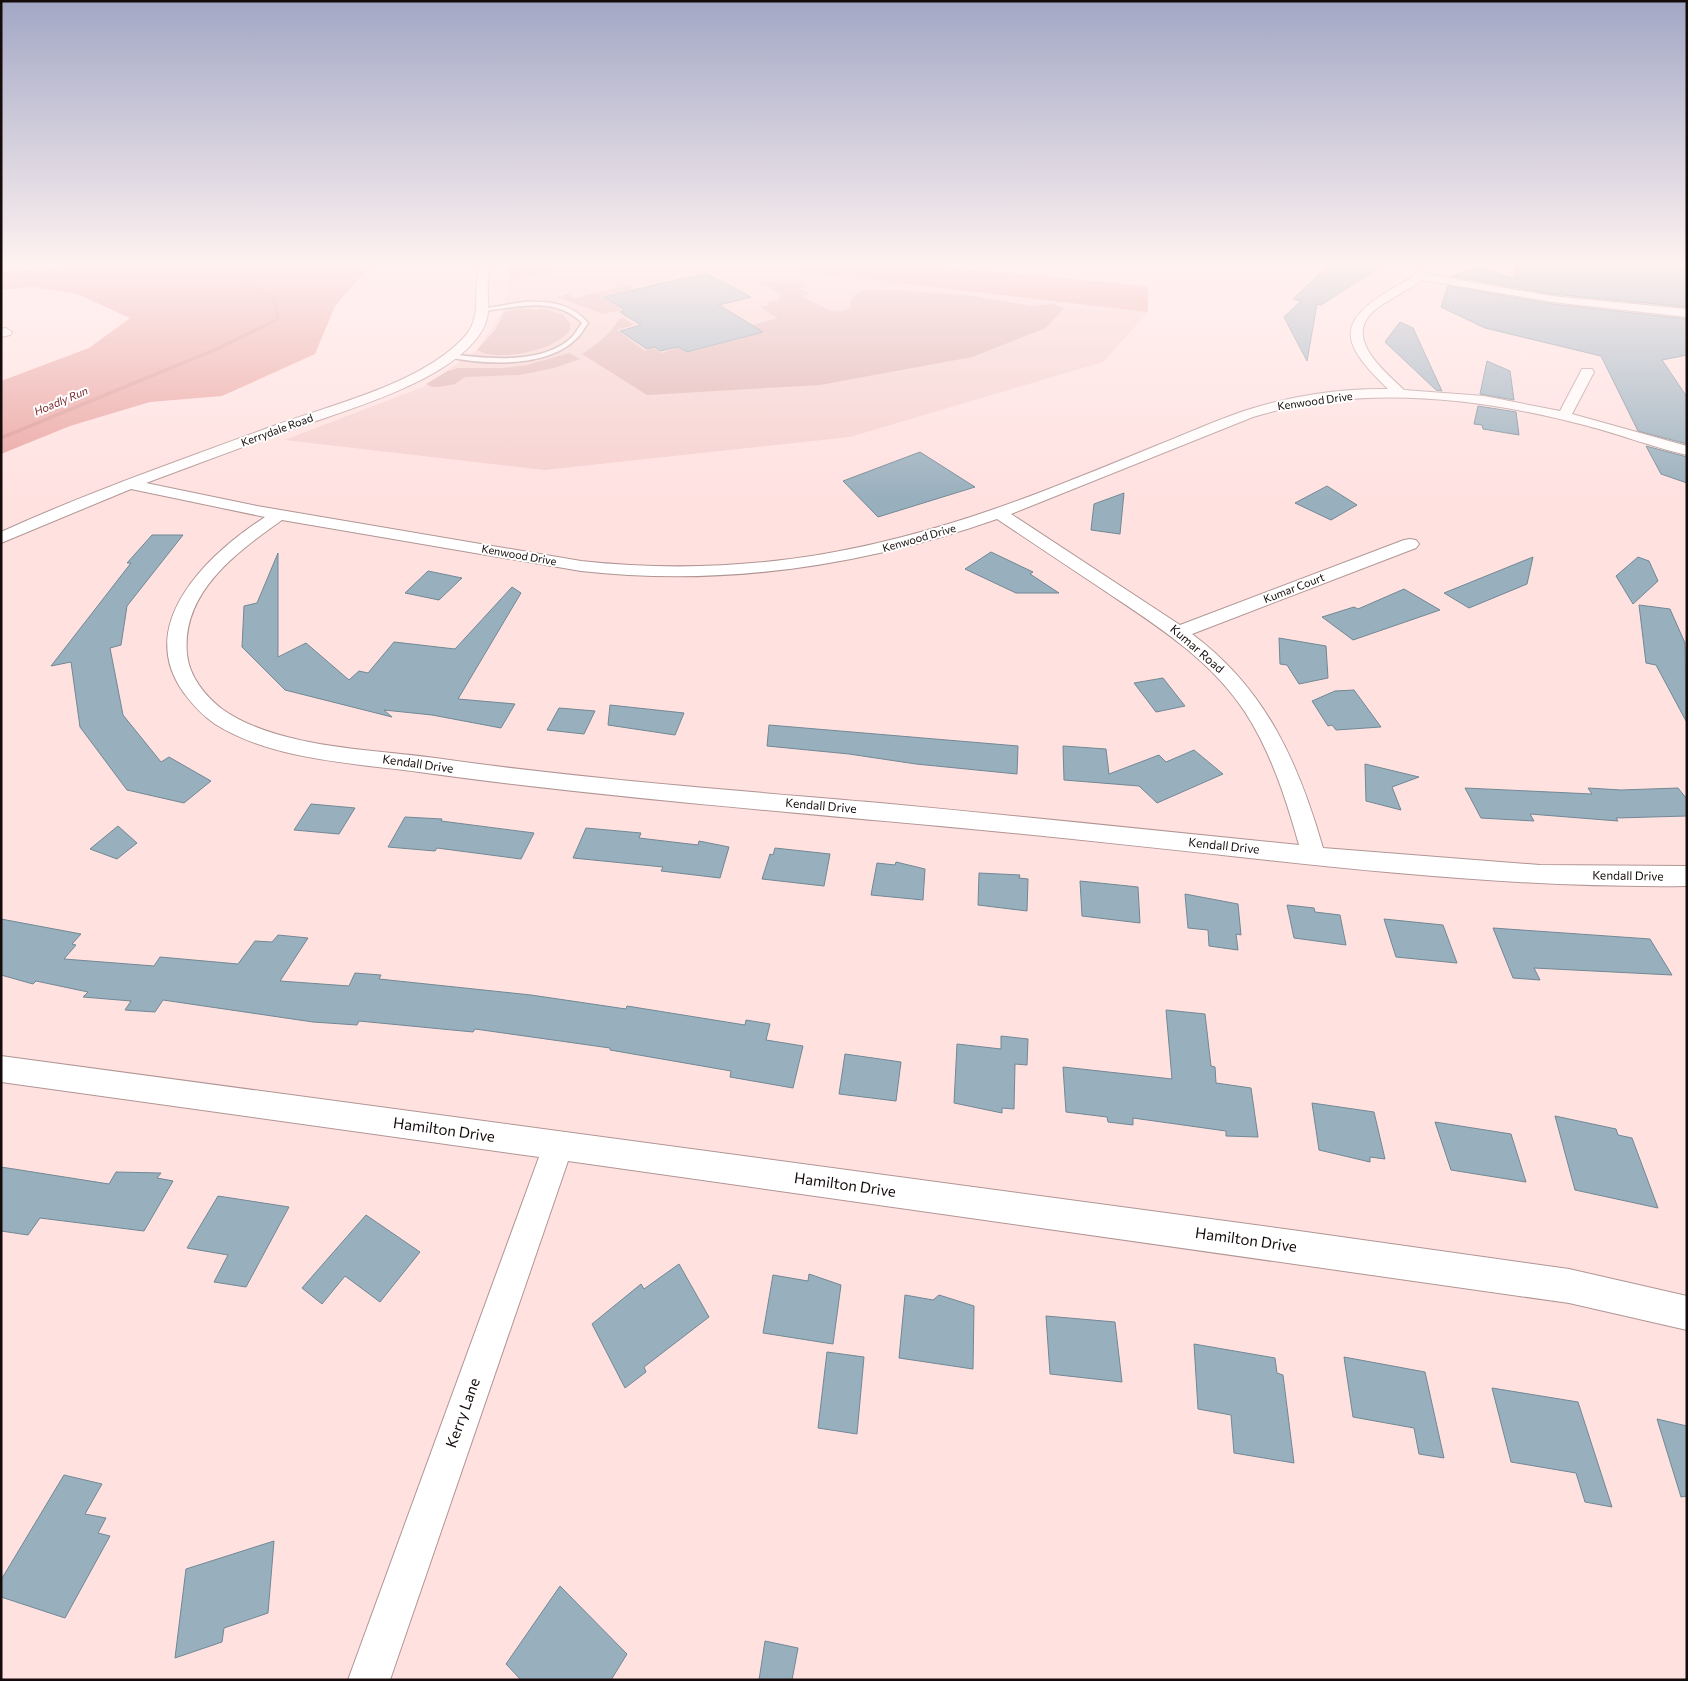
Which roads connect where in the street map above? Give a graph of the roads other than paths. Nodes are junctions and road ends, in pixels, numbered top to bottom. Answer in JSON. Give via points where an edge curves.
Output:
{"nodes":[{"id":1,"x":466,"y":342,"type":"edge"},
{"id":2,"x":569,"y":342,"type":"edge"},
{"id":3,"x":1358,"y":342,"type":"edge"},
{"id":4,"x":450,"y":356,"type":"junction"},
{"id":5,"x":1587,"y":372,"type":"dead end"},
{"id":6,"x":1400,"y":393,"type":"junction"},
{"id":7,"x":1564,"y":416,"type":"junction"},
{"id":8,"x":1687,"y":451,"type":"edge"},
{"id":9,"x":131,"y":484,"type":"junction"},
{"id":10,"x":999,"y":513,"type":"junction"},
{"id":11,"x":277,"y":516,"type":"junction"},
{"id":12,"x":1,"y":538,"type":"edge"},
{"id":13,"x":1410,"y":544,"type":"dead end"},
{"id":14,"x":1179,"y":632,"type":"junction"},
{"id":15,"x":1314,"y":856,"type":"junction"},
{"id":16,"x":1687,"y":876,"type":"edge"},
{"id":17,"x":1,"y":1069,"type":"edge"},
{"id":18,"x":558,"y":1146,"type":"junction"},
{"id":19,"x":1687,"y":1313,"type":"edge"},
{"id":20,"x":369,"y":1680,"type":"edge"}],
"edges":[{"from":1,"to":4,"type":"street","name":"Kerrydale Road"},
{"from":2,"to":4,"type":"lane","via":[[537,355],[494,362]]},
{"from":3,"to":6,"type":"street","via":[[1369,362]]},
{"from":4,"to":9,"type":"street","name":"Kerrydale Road","via":[[377,393]]},
{"from":5,"to":7,"type":"street"},
{"from":6,"to":7,"type":"street","name":"Kenwood Drive","via":[[1488,401]]},
{"from":6,"to":10,"type":"street","name":"Kenwood Drive","via":[[1303,400],[1254,412]]},
{"from":7,"to":8,"type":"street","name":"Kenwood Drive"},
{"from":9,"to":11,"type":"street","name":"Kenwood Drive"},
{"from":9,"to":12,"type":"street","name":"Kerrydale Road"},
{"from":10,"to":11,"type":"street","name":"Kenwood Drive","via":[[895,546],[845,556],[785,565],[688,571],[584,567]]},
{"from":10,"to":14,"type":"street","name":"Kumar Road"},
{"from":11,"to":15,"type":"street","name":"Kendall Drive","via":[[236,545],[214,567],[187,604],[174,643],[185,682],[205,706],[234,726],[266,739],[311,750],[515,777]]},
{"from":13,"to":14,"type":"street","name":"Kumar Court"},
{"from":14,"to":15,"type":"street","name":"Kumar Road","via":[[1206,654],[1252,706],[1279,756],[1302,814]]},
{"from":15,"to":16,"type":"street","name":"Kendall Drive","via":[[1525,874]]},
{"from":17,"to":18,"type":"street","name":"Hamilton Drive"},
{"from":18,"to":19,"type":"street","name":"Hamilton Drive","via":[[1559,1285]]},
{"from":18,"to":20,"type":"street","name":"Kerry Lane"}]}
